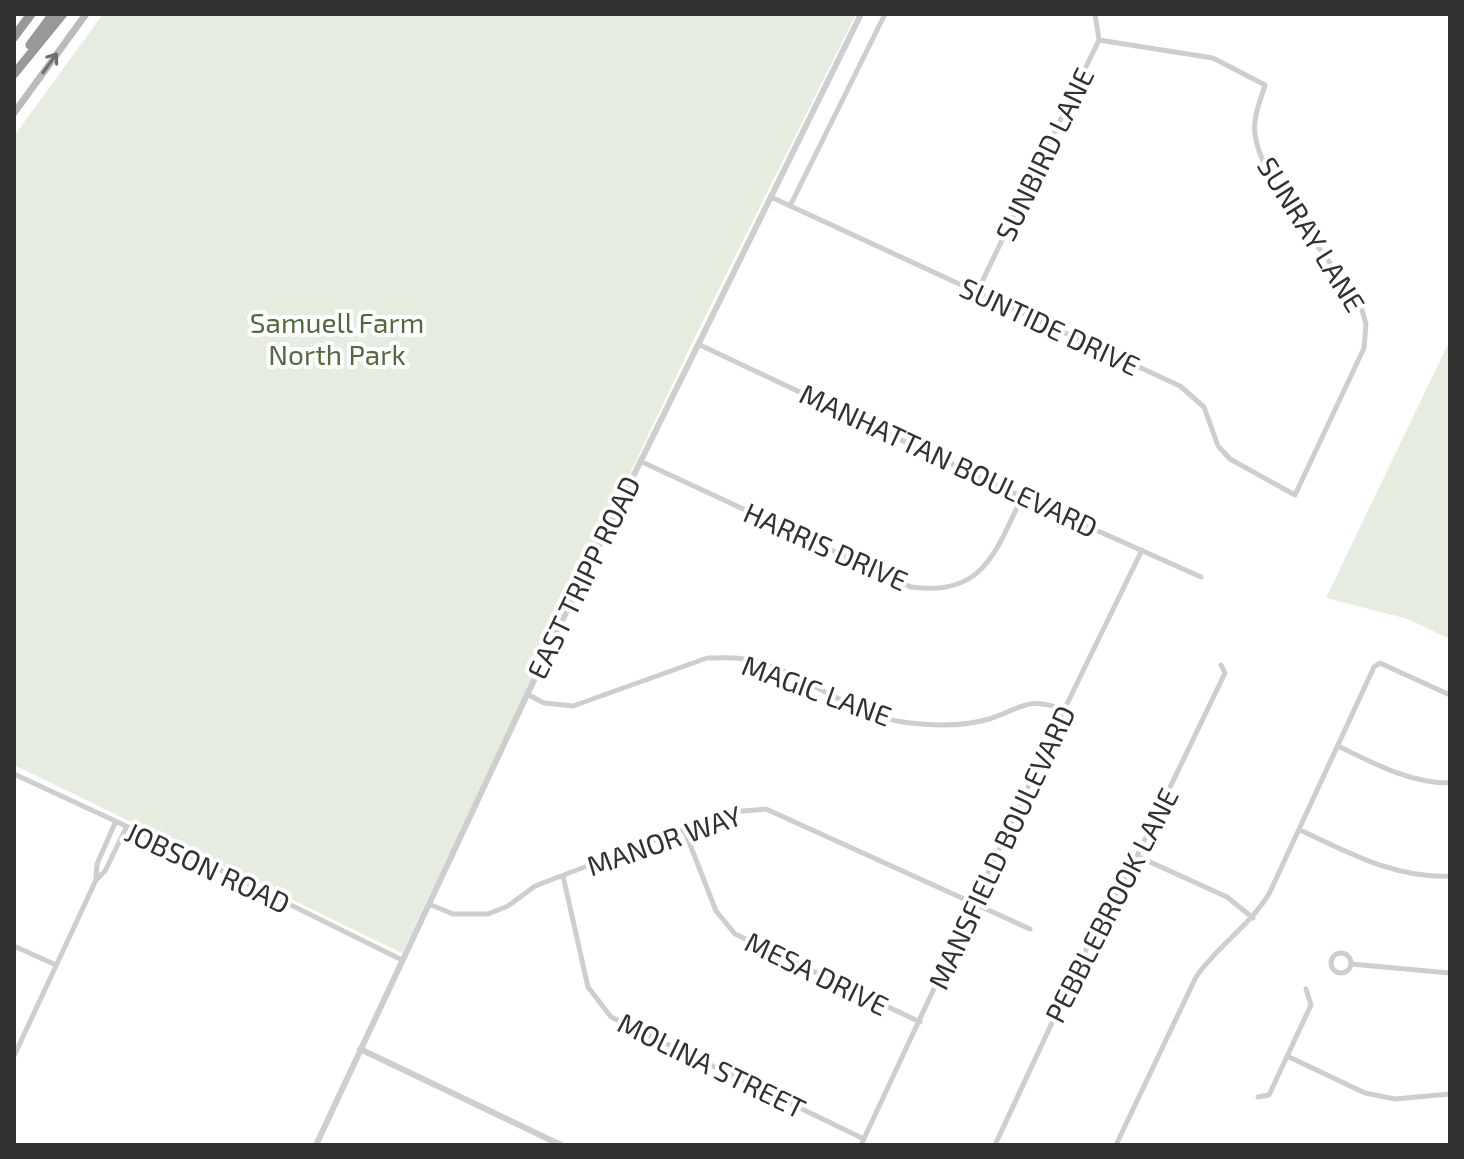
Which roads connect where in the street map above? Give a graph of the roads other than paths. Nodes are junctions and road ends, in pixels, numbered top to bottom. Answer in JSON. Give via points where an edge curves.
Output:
{"nodes":[{"id":1,"x":31,"y":14,"type":"edge"},
{"id":2,"x":53,"y":14,"type":"edge"},
{"id":3,"x":63,"y":14,"type":"edge"},
{"id":4,"x":86,"y":14,"type":"edge"},
{"id":5,"x":861,"y":14,"type":"edge"},
{"id":6,"x":885,"y":14,"type":"edge"},
{"id":7,"x":1095,"y":14,"type":"edge"},
{"id":8,"x":14,"y":37,"type":"edge"},
{"id":9,"x":1099,"y":40,"type":"junction"},
{"id":10,"x":14,"y":67,"type":"edge"},
{"id":11,"x":14,"y":74,"type":"edge"},
{"id":12,"x":14,"y":113,"type":"edge"},
{"id":13,"x":771,"y":197,"type":"junction"},
{"id":14,"x":790,"y":206,"type":"junction"},
{"id":15,"x":977,"y":292,"type":"junction"},
{"id":16,"x":698,"y":344,"type":"junction"},
{"id":17,"x":640,"y":460,"type":"junction"},
{"id":18,"x":1295,"y":495,"type":"joint"},
{"id":19,"x":1022,"y":497,"type":"junction"},
{"id":20,"x":1142,"y":550,"type":"junction"},
{"id":21,"x":1201,"y":577,"type":"dead end"},
{"id":22,"x":1221,"y":665,"type":"dead end"},
{"id":23,"x":527,"y":694,"type":"junction"},
{"id":24,"x":1450,"y":695,"type":"edge"},
{"id":25,"x":1064,"y":710,"type":"junction"},
{"id":26,"x":1340,"y":747,"type":"junction"},
{"id":27,"x":14,"y":774,"type":"edge"},
{"id":28,"x":1450,"y":783,"type":"edge"},
{"id":29,"x":115,"y":823,"type":"junction"},
{"id":30,"x":126,"y":828,"type":"junction"},
{"id":31,"x":684,"y":829,"type":"junction"},
{"id":32,"x":1300,"y":830,"type":"junction"},
{"id":33,"x":1137,"y":856,"type":"junction"},
{"id":34,"x":563,"y":876,"type":"junction"},
{"id":35,"x":1450,"y":876,"type":"edge"},
{"id":36,"x":96,"y":880,"type":"junction"},
{"id":37,"x":976,"y":902,"type":"junction"},
{"id":38,"x":429,"y":904,"type":"junction"},
{"id":39,"x":1253,"y":918,"type":"junction"},
{"id":40,"x":1030,"y":929,"type":"dead end"},
{"id":41,"x":14,"y":946,"type":"edge"},
{"id":42,"x":402,"y":960,"type":"junction"},
{"id":43,"x":1351,"y":964,"type":"dead end"},
{"id":44,"x":56,"y":965,"type":"junction"},
{"id":45,"x":1450,"y":973,"type":"edge"},
{"id":46,"x":1306,"y":989,"type":"dead end"},
{"id":47,"x":920,"y":1022,"type":"junction"},
{"id":48,"x":360,"y":1049,"type":"junction"},
{"id":49,"x":14,"y":1056,"type":"edge"},
{"id":50,"x":1287,"y":1056,"type":"junction"},
{"id":51,"x":1450,"y":1094,"type":"edge"},
{"id":52,"x":1258,"y":1097,"type":"dead end"},
{"id":53,"x":862,"y":1142,"type":"edge"},
{"id":54,"x":1118,"y":1144,"type":"edge"},
{"id":55,"x":316,"y":1145,"type":"edge"},
{"id":56,"x":561,"y":1145,"type":"edge"},
{"id":57,"x":995,"y":1145,"type":"edge"}],
"edges":[{"from":1,"to":8,"type":"highway"},
{"from":2,"to":10,"type":"highway"},
{"from":3,"to":11,"type":"highway"},
{"from":12,"to":4,"type":"main road","one_way":true},
{"from":5,"to":13,"type":"street","name":"EAST TRIPP ROAD"},
{"from":6,"to":14,"type":"street"},
{"from":7,"to":9,"type":"street","name":"SUNBIRD LANE"},
{"from":9,"to":15,"type":"street","name":"SUNBIRD LANE"},
{"from":9,"to":18,"type":"street","name":"SUNRAY LANE","via":[[1213,58],[1265,85],[1255,129],[1272,179],[1362,310],[1364,348]]},
{"from":13,"to":14,"type":"street","name":"SUNTIDE DRIVE"},
{"from":13,"to":16,"type":"street","name":"EAST TRIPP ROAD"},
{"from":14,"to":15,"type":"street","name":"SUNTIDE DRIVE"},
{"from":15,"to":18,"type":"street","name":"SUNTIDE DRIVE","via":[[1180,386],[1204,407],[1218,446],[1230,459]]},
{"from":16,"to":17,"type":"street","name":"EAST TRIPP ROAD"},
{"from":16,"to":19,"type":"street","name":"MANHATTAN BOULEVARD"},
{"from":17,"to":19,"type":"street","name":"HARRIS DRIVE","via":[[911,587],[931,590],[959,585],[991,558]]},
{"from":17,"to":23,"type":"street","name":"EAST TRIPP ROAD"},
{"from":19,"to":20,"type":"street","name":"MANHATTAN BOULEVARD"},
{"from":20,"to":21,"type":"street","name":"MANHATTAN BOULEVARD"},
{"from":20,"to":25,"type":"street","name":"MANSFIELD BOULEVARD"},
{"from":22,"to":33,"type":"street","name":"PEBBLEBROOK LANE","via":[[1225,673]]},
{"from":23,"to":25,"type":"street","name":"MAGIC LANE","via":[[544,703],[573,706],[707,658],[720,658],[746,659],[900,721],[932,725],[989,719],[1036,701]]},
{"from":23,"to":38,"type":"street","name":"EAST TRIPP ROAD"},
{"from":24,"to":26,"type":"street","via":[[1380,663]]},
{"from":25,"to":37,"type":"street","name":"MANSFIELD BOULEVARD"},
{"from":26,"to":28,"type":"street","via":[[1402,776]]},
{"from":26,"to":32,"type":"street"},
{"from":27,"to":29,"type":"street","name":"JOBSON ROAD"},
{"from":29,"to":30,"type":"street","name":"JOBSON ROAD"},
{"from":29,"to":36,"type":"street","via":[[97,864]]},
{"from":30,"to":36,"type":"street"},
{"from":30,"to":42,"type":"street","name":"JOBSON ROAD"},
{"from":31,"to":34,"type":"street","name":"MANOR WAY"},
{"from":31,"to":37,"type":"street","name":"MANOR WAY","via":[[731,812],[766,809]]},
{"from":31,"to":47,"type":"street","name":"MESA DRIVE","via":[[716,911],[735,934]]},
{"from":32,"to":35,"type":"street","via":[[1372,863]]},
{"from":32,"to":39,"type":"street"},
{"from":33,"to":39,"type":"street","via":[[1227,897]]},
{"from":33,"to":57,"type":"street","name":"PEBBLEBROOK LANE","via":[[1093,935]]},
{"from":34,"to":38,"type":"street","name":"MANOR WAY","via":[[488,914],[453,914]]},
{"from":34,"to":53,"type":"street","name":"MOLINA STREET","via":[[588,987],[611,1017]]},
{"from":36,"to":44,"type":"street"},
{"from":37,"to":40,"type":"street","name":"MANOR WAY"},
{"from":37,"to":47,"type":"street","name":"MANSFIELD BOULEVARD"},
{"from":38,"to":42,"type":"street","name":"EAST TRIPP ROAD"},
{"from":39,"to":54,"type":"street","via":[[1196,977]]},
{"from":41,"to":44,"type":"street"},
{"from":42,"to":48,"type":"street","name":"EAST TRIPP ROAD"},
{"from":43,"to":45,"type":"street"},
{"from":44,"to":49,"type":"street"},
{"from":46,"to":50,"type":"street","via":[[1311,1005]]},
{"from":47,"to":53,"type":"street","name":"MANSFIELD BOULEVARD"},
{"from":48,"to":55,"type":"street","name":"EAST TRIPP ROAD"},
{"from":48,"to":56,"type":"street"},
{"from":50,"to":51,"type":"street","via":[[1365,1093],[1395,1099]]},
{"from":50,"to":52,"type":"street","via":[[1269,1095]]}]}
